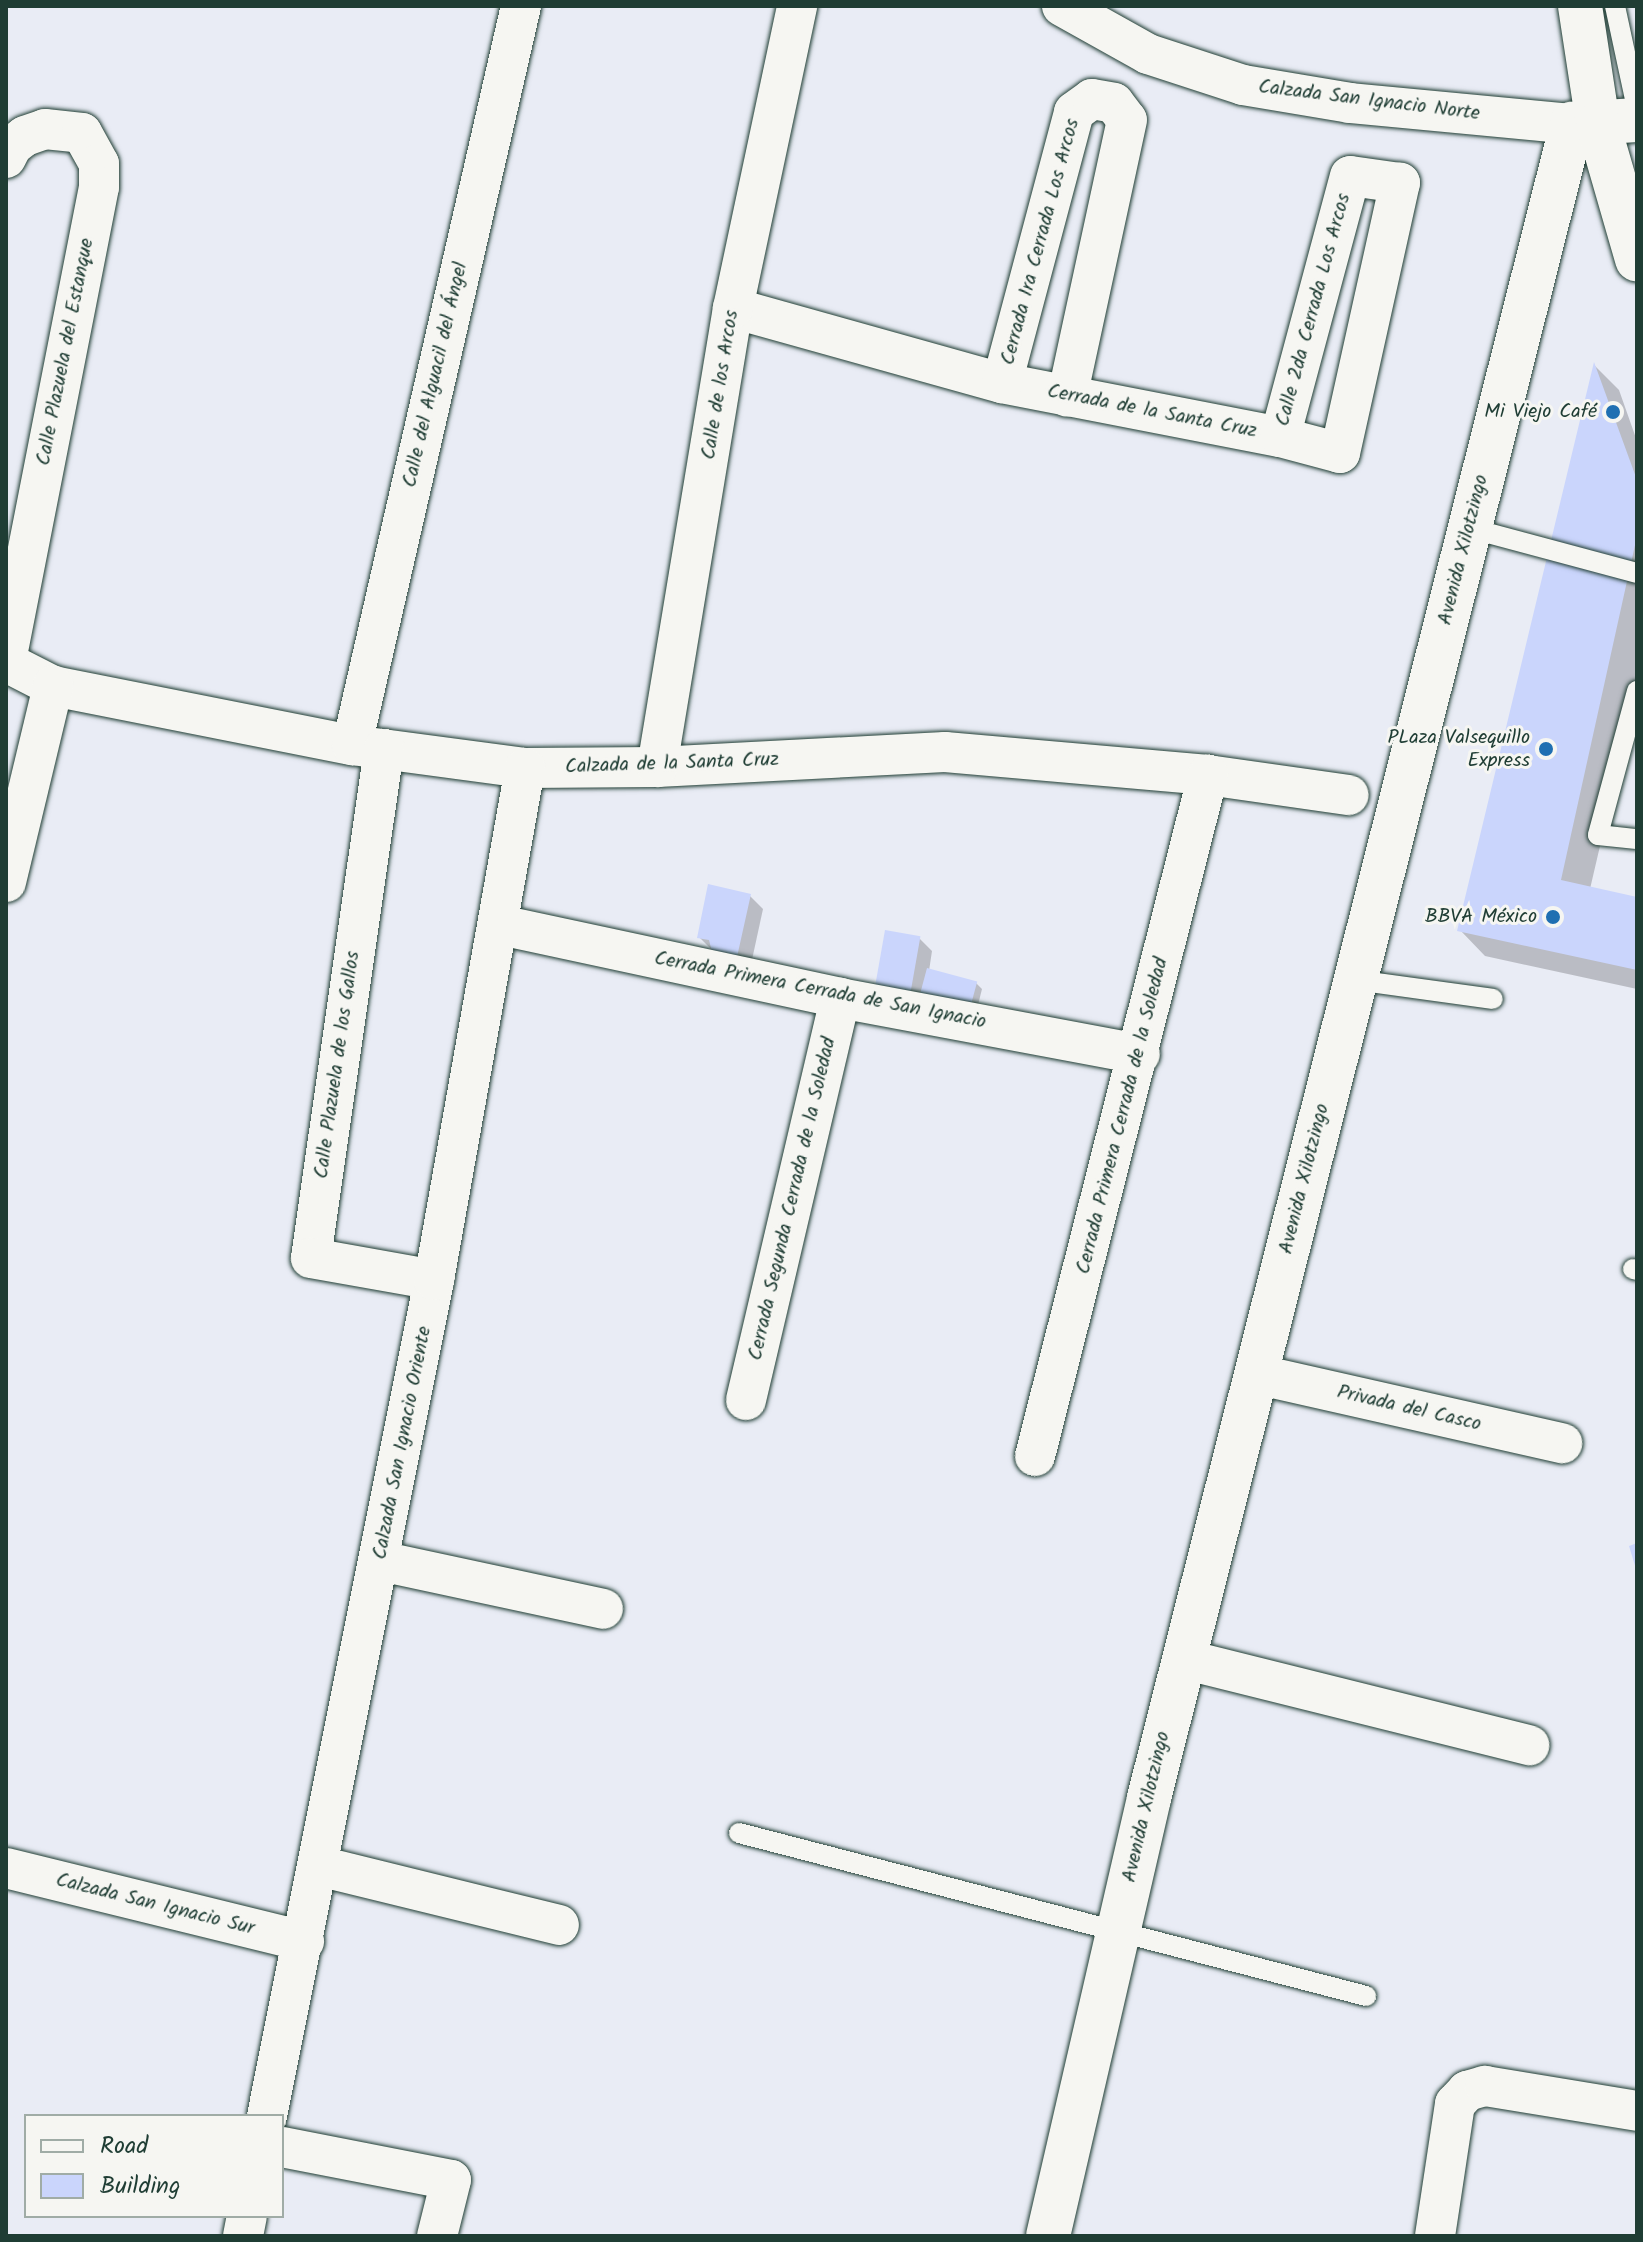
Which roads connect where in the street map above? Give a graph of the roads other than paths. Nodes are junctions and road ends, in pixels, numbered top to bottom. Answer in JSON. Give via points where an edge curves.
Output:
{"nodes":[{"id":1,"x":521,"y":6,"type":"edge"},
{"id":2,"x":797,"y":6,"type":"edge"},
{"id":3,"x":1062,"y":6,"type":"edge"},
{"id":4,"x":1580,"y":6,"type":"edge"},
{"id":5,"x":1615,"y":6,"type":"edge"},
{"id":6,"x":1611,"y":119,"type":"edge"},
{"id":7,"x":6,"y":158,"type":"edge"},
{"id":8,"x":1637,"y":259,"type":"edge"},
{"id":9,"x":733,"y":308,"type":"junction"},
{"id":10,"x":1002,"y":383,"type":"junction"},
{"id":11,"x":1067,"y":397,"type":"junction"},
{"id":12,"x":1280,"y":437,"type":"junction"},
{"id":13,"x":1340,"y":453,"type":"joint"},
{"id":14,"x":1469,"y":528,"type":"junction"},
{"id":15,"x":1637,"y":573,"type":"edge"},
{"id":16,"x":6,"y":662,"type":"edge"},
{"id":17,"x":53,"y":686,"type":"junction"},
{"id":18,"x":1637,"y":691,"type":"edge"},
{"id":19,"x":368,"y":747,"type":"junction"},
{"id":20,"x":657,"y":767,"type":"junction"},
{"id":21,"x":525,"y":768,"type":"junction"},
{"id":22,"x":1208,"y":775,"type":"junction"},
{"id":23,"x":1349,"y":795,"type":"dead end"},
{"id":24,"x":1637,"y":839,"type":"edge"},
{"id":25,"x":6,"y":882,"type":"edge"},
{"id":26,"x":500,"y":925,"type":"junction"},
{"id":27,"x":1355,"y":980,"type":"junction"},
{"id":28,"x":840,"y":998,"type":"junction"},
{"id":29,"x":1493,"y":999,"type":"dead end"},
{"id":30,"x":1140,"y":1054,"type":"junction"},
{"id":31,"x":434,"y":1280,"type":"junction"},
{"id":32,"x":1255,"y":1374,"type":"junction"},
{"id":33,"x":746,"y":1400,"type":"dead end"},
{"id":34,"x":1562,"y":1443,"type":"dead end"},
{"id":35,"x":1035,"y":1456,"type":"dead end"},
{"id":36,"x":380,"y":1561,"type":"junction"},
{"id":37,"x":603,"y":1609,"type":"dead end"},
{"id":38,"x":1183,"y":1659,"type":"junction"},
{"id":39,"x":1529,"y":1745,"type":"dead end"},
{"id":40,"x":739,"y":1833,"type":"dead end"},
{"id":41,"x":319,"y":1866,"type":"junction"},
{"id":42,"x":6,"y":1868,"type":"edge"},
{"id":43,"x":559,"y":1925,"type":"dead end"},
{"id":44,"x":1119,"y":1931,"type":"junction"},
{"id":45,"x":304,"y":1941,"type":"junction"},
{"id":46,"x":1366,"y":1996,"type":"dead end"},
{"id":47,"x":1637,"y":2111,"type":"edge"},
{"id":48,"x":267,"y":2114,"type":"edge"},
{"id":49,"x":284,"y":2147,"type":"edge"},
{"id":50,"x":437,"y":2236,"type":"edge"},
{"id":51,"x":1048,"y":2236,"type":"edge"},
{"id":52,"x":1435,"y":2236,"type":"edge"}],
"edges":[{"from":1,"to":19,"type":"street","name":"Calle del Alguacil del Ángel"},
{"from":2,"to":9,"type":"street","name":"Calle de los Arcos"},
{"from":3,"to":6,"type":"street","name":"Calzada San Ignacio Norte","via":[[1148,54],[1243,85],[1350,103]]},
{"from":4,"to":6,"type":"street"},
{"from":5,"to":6,"type":"lane"},
{"from":6,"to":8,"type":"street"},
{"from":6,"to":14,"type":"street","name":"Avenida Xilotzingo"},
{"from":7,"to":16,"type":"street","name":"Calle Plazuela del Estanque","via":[[25,136],[45,129],[82,133],[99,164],[99,187]]},
{"from":9,"to":10,"type":"street","name":"Cerrada de la Santa Cruz"},
{"from":9,"to":20,"type":"street","name":"Calle de los Arcos"},
{"from":10,"to":11,"type":"street","name":"Cerrada de la Santa Cruz"},
{"from":10,"to":11,"type":"street","name":"Cerrada 1ra Cerrada Los Arcos","via":[[1074,112],[1092,99],[1114,103],[1127,120]]},
{"from":11,"to":12,"type":"street","name":"Cerrada de la Santa Cruz"},
{"from":12,"to":13,"type":"street","name":"Cerrada de la Santa Cruz"},
{"from":12,"to":13,"type":"street","name":"Calle 2da Cerrada Los Arcos","via":[[1350,176],[1400,183]]},
{"from":14,"to":15,"type":"lane"},
{"from":14,"to":27,"type":"street","name":"Avenida Xilotzingo"},
{"from":16,"to":17,"type":"street","name":"Calzada de la Santa Cruz"},
{"from":17,"to":19,"type":"street","name":"Calzada de la Santa Cruz"},
{"from":17,"to":25,"type":"street"},
{"from":18,"to":24,"type":"lane","via":[[1598,835]]},
{"from":19,"to":21,"type":"street","name":"Calzada de la Santa Cruz"},
{"from":19,"to":31,"type":"street","name":"Calle Plazuela de los Gallos","via":[[311,1258]]},
{"from":20,"to":21,"type":"street","name":"Calzada de la Santa Cruz"},
{"from":20,"to":22,"type":"street","name":"Calzada de la Santa Cruz","via":[[945,752]]},
{"from":21,"to":26,"type":"street","name":"Calzada San Ignacio Oriente"},
{"from":22,"to":23,"type":"street","name":"Calzada de la Santa Cruz"},
{"from":22,"to":30,"type":"street","name":"Cerrada Primera Cerrada de la Soledad"},
{"from":26,"to":28,"type":"street","name":"Cerrada Primera Cerrada de San Ignacio"},
{"from":26,"to":31,"type":"street","name":"Calzada San Ignacio Oriente"},
{"from":27,"to":29,"type":"lane"},
{"from":27,"to":32,"type":"street","name":"Avenida Xilotzingo"},
{"from":28,"to":30,"type":"street","name":"Cerrada Primera Cerrada de San Ignacio"},
{"from":28,"to":33,"type":"street","name":"Cerrada Segunda Cerrada de la Soledad"},
{"from":30,"to":35,"type":"street","name":"Cerrada Primera Cerrada de la Soledad"},
{"from":31,"to":36,"type":"street","name":"Calzada San Ignacio Oriente"},
{"from":32,"to":34,"type":"street","name":"Privada del Casco"},
{"from":32,"to":38,"type":"street","name":"Avenida Xilotzingo"},
{"from":36,"to":37,"type":"street"},
{"from":36,"to":41,"type":"street","name":"Calzada San Ignacio Oriente"},
{"from":38,"to":39,"type":"street"},
{"from":38,"to":44,"type":"street","name":"Avenida Xilotzingo"},
{"from":40,"to":44,"type":"lane"},
{"from":41,"to":43,"type":"street"},
{"from":41,"to":45,"type":"street","name":"Calzada San Ignacio Oriente"},
{"from":42,"to":45,"type":"street","name":"Calzada San Ignacio Sur"},
{"from":44,"to":46,"type":"lane"},
{"from":44,"to":51,"type":"street","name":"Avenida Xilotzingo"},
{"from":45,"to":48,"type":"street","name":"Calzada San Ignacio Oriente"},
{"from":47,"to":52,"type":"street","via":[[1485,2086],[1467,2091],[1455,2104]]},
{"from":49,"to":50,"type":"street","via":[[451,2180]]}]}
